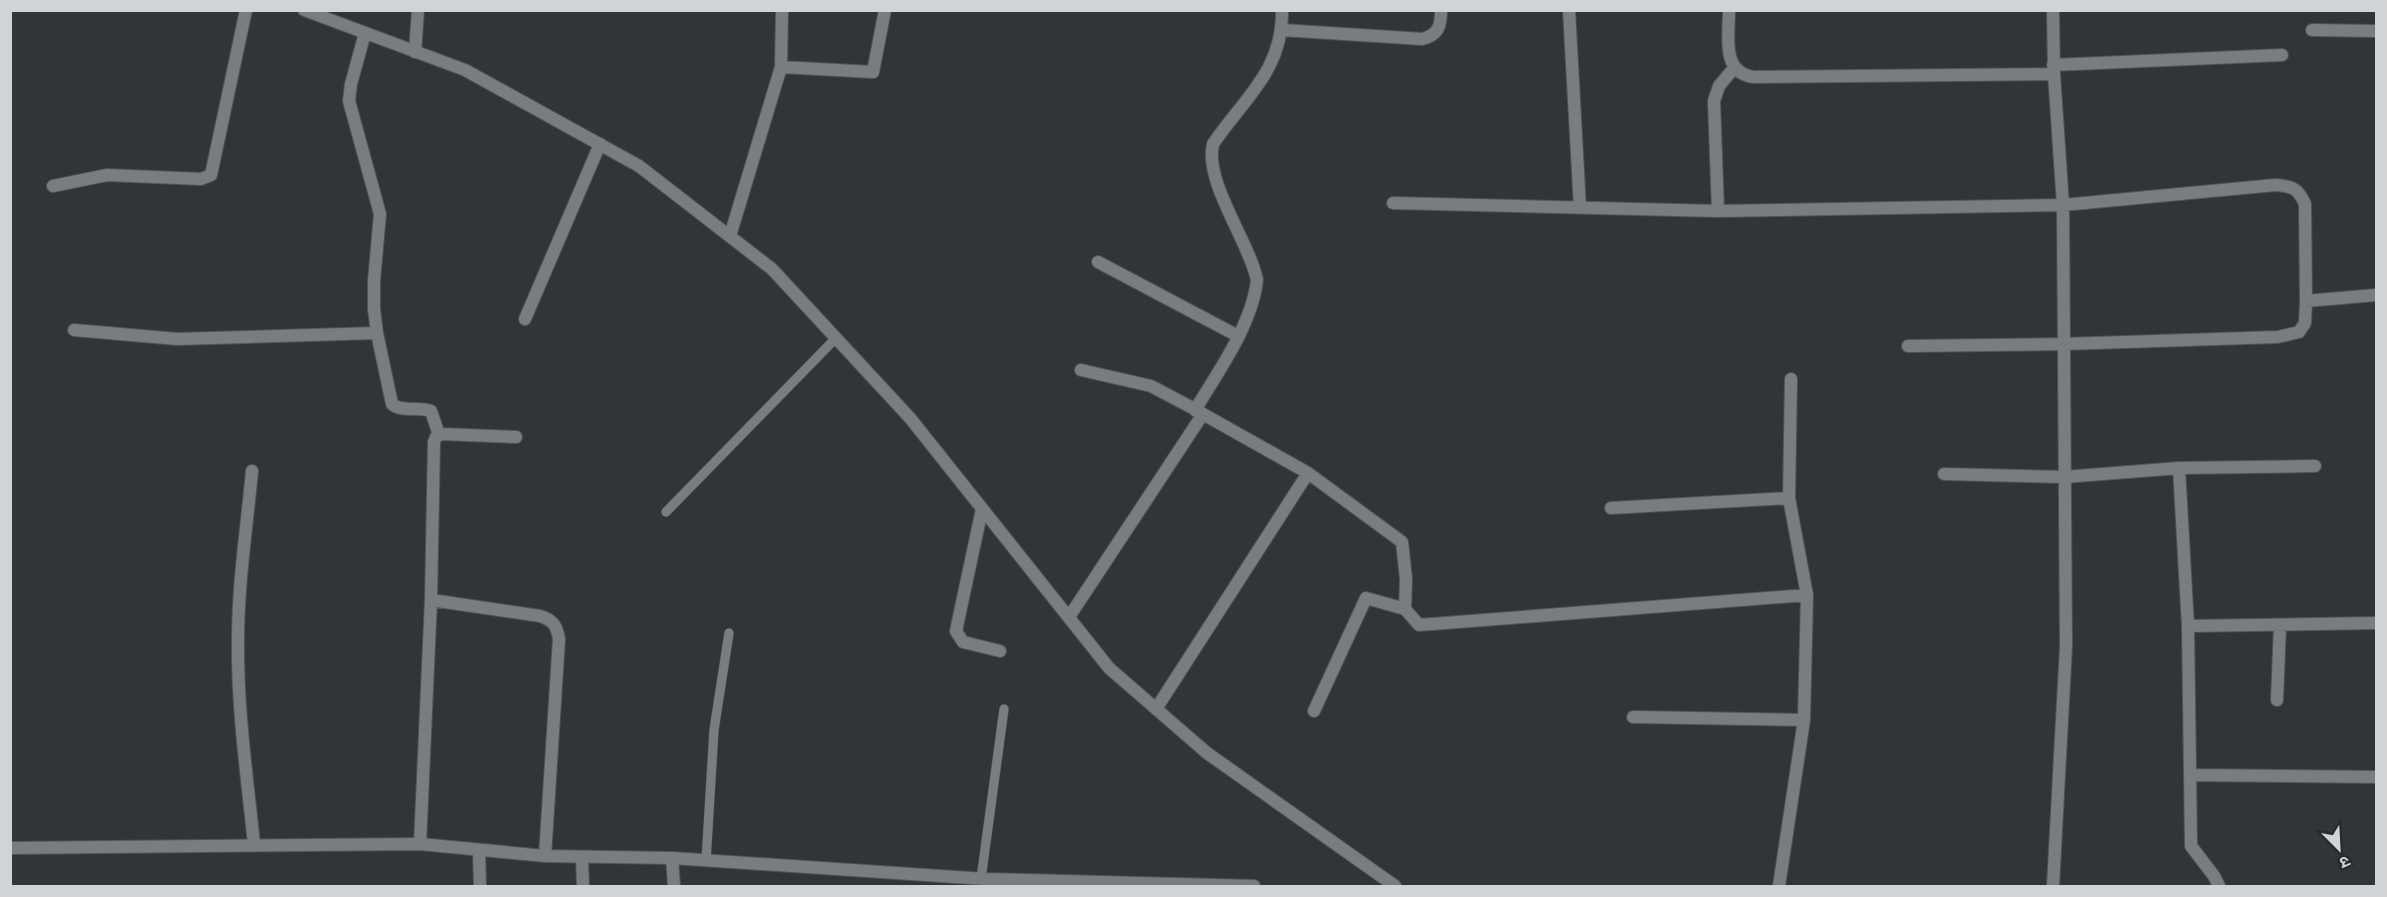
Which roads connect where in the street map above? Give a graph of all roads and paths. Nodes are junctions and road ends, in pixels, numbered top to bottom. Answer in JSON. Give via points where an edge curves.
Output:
{"nodes":[{"id":1,"x":246,"y":10,"type":"edge"},
{"id":2,"x":304,"y":10,"type":"edge"},
{"id":3,"x":418,"y":10,"type":"edge"},
{"id":4,"x":782,"y":10,"type":"edge"},
{"id":5,"x":885,"y":10,"type":"edge"},
{"id":6,"x":1282,"y":10,"type":"edge"},
{"id":7,"x":1441,"y":10,"type":"edge"},
{"id":8,"x":1569,"y":10,"type":"edge"},
{"id":9,"x":1729,"y":10,"type":"edge"},
{"id":10,"x":2053,"y":10,"type":"edge"},
{"id":11,"x":1282,"y":30,"type":"junction"},
{"id":12,"x":2312,"y":30,"type":"dead end"},
{"id":13,"x":2376,"y":31,"type":"edge"},
{"id":14,"x":365,"y":33,"type":"junction"},
{"id":15,"x":415,"y":52,"type":"junction"},
{"id":16,"x":2282,"y":55,"type":"dead end"},
{"id":17,"x":781,"y":67,"type":"junction"},
{"id":18,"x":1734,"y":68,"type":"junction"},
{"id":19,"x":2053,"y":70,"type":"junction"},
{"id":20,"x":600,"y":144,"type":"junction"},
{"id":21,"x":53,"y":186,"type":"dead end"},
{"id":22,"x":1393,"y":203,"type":"dead end"},
{"id":23,"x":2063,"y":205,"type":"junction"},
{"id":24,"x":1580,"y":208,"type":"junction"},
{"id":25,"x":1718,"y":211,"type":"junction"},
{"id":26,"x":730,"y":236,"type":"junction"},
{"id":27,"x":1098,"y":262,"type":"dead end"},
{"id":28,"x":2376,"y":295,"type":"edge"},
{"id":29,"x":2306,"y":301,"type":"junction"},
{"id":30,"x":525,"y":319,"type":"dead end"},
{"id":31,"x":74,"y":330,"type":"dead end"},
{"id":32,"x":377,"y":333,"type":"junction"},
{"id":33,"x":1238,"y":336,"type":"junction"},
{"id":34,"x":836,"y":338,"type":"junction"},
{"id":35,"x":2064,"y":344,"type":"junction"},
{"id":36,"x":1908,"y":346,"type":"dead end"},
{"id":37,"x":1081,"y":370,"type":"dead end"},
{"id":38,"x":1791,"y":380,"type":"dead end"},
{"id":39,"x":1199,"y":412,"type":"junction"},
{"id":40,"x":440,"y":435,"type":"junction"},
{"id":41,"x":516,"y":437,"type":"dead end"},
{"id":42,"x":2315,"y":466,"type":"dead end"},
{"id":43,"x":2179,"y":468,"type":"junction"},
{"id":44,"x":252,"y":471,"type":"dead end"},
{"id":45,"x":1308,"y":473,"type":"junction"},
{"id":46,"x":1944,"y":474,"type":"dead end"},
{"id":47,"x":2064,"y":477,"type":"junction"},
{"id":48,"x":1789,"y":498,"type":"junction"},
{"id":49,"x":1611,"y":508,"type":"dead end"},
{"id":50,"x":982,"y":509,"type":"junction"},
{"id":51,"x":666,"y":512,"type":"dead end"},
{"id":52,"x":1807,"y":595,"type":"junction"},
{"id":53,"x":431,"y":600,"type":"junction"},
{"id":54,"x":1405,"y":609,"type":"junction"},
{"id":55,"x":1069,"y":617,"type":"junction"},
{"id":56,"x":2376,"y":623,"type":"edge"},
{"id":57,"x":2280,"y":625,"type":"junction"},
{"id":58,"x":2188,"y":626,"type":"junction"},
{"id":59,"x":729,"y":633,"type":"dead end"},
{"id":60,"x":1000,"y":651,"type":"dead end"},
{"id":61,"x":2277,"y":700,"type":"dead end"},
{"id":62,"x":1004,"y":709,"type":"dead end"},
{"id":63,"x":1156,"y":709,"type":"junction"},
{"id":64,"x":1314,"y":711,"type":"dead end"},
{"id":65,"x":1633,"y":717,"type":"dead end"},
{"id":66,"x":1803,"y":720,"type":"junction"},
{"id":67,"x":2190,"y":775,"type":"junction"},
{"id":68,"x":2376,"y":777,"type":"edge"},
{"id":69,"x":254,"y":844,"type":"junction"},
{"id":70,"x":420,"y":844,"type":"junction"},
{"id":71,"x":10,"y":848,"type":"edge"},
{"id":72,"x":479,"y":851,"type":"junction"},
{"id":73,"x":545,"y":856,"type":"junction"},
{"id":74,"x":582,"y":858,"type":"junction"},
{"id":75,"x":672,"y":858,"type":"junction"},
{"id":76,"x":706,"y":861,"type":"junction"},
{"id":77,"x":981,"y":879,"type":"junction"},
{"id":78,"x":1123,"y":885,"type":"edge"},
{"id":79,"x":480,"y":886,"type":"edge"},
{"id":80,"x":583,"y":886,"type":"edge"},
{"id":81,"x":674,"y":886,"type":"edge"},
{"id":82,"x":1254,"y":886,"type":"edge"},
{"id":83,"x":1395,"y":886,"type":"edge"},
{"id":84,"x":1779,"y":886,"type":"edge"},
{"id":85,"x":2053,"y":886,"type":"edge"},
{"id":86,"x":2219,"y":886,"type":"edge"}],
"edges":[{"from":1,"to":21,"type":"street","via":[[212,175],[201,179],[107,175]]},
{"from":2,"to":14,"type":"street"},
{"from":3,"to":15,"type":"street"},
{"from":4,"to":17,"type":"street"},
{"from":5,"to":17,"type":"street","via":[[873,72]]},
{"from":6,"to":11,"type":"street"},
{"from":7,"to":11,"type":"street","via":[[1440,28],[1436,34],[1422,39]]},
{"from":8,"to":24,"type":"street"},
{"from":9,"to":18,"type":"street"},
{"from":10,"to":19,"type":"street"},
{"from":11,"to":33,"type":"street","via":[[1263,79],[1221,132],[1211,155],[1217,180],[1257,280]]},
{"from":12,"to":13,"type":"street"},
{"from":14,"to":15,"type":"street"},
{"from":14,"to":32,"type":"street","via":[[349,101],[380,214],[374,281]]},
{"from":15,"to":20,"type":"street","via":[[465,70]]},
{"from":16,"to":19,"type":"street"},
{"from":17,"to":26,"type":"street"},
{"from":18,"to":19,"type":"street","via":[[1753,77]]},
{"from":18,"to":25,"type":"street","via":[[1719,86],[1714,101]]},
{"from":19,"to":23,"type":"street"},
{"from":20,"to":26,"type":"street","via":[[639,166]]},
{"from":20,"to":30,"type":"street"},
{"from":22,"to":24,"type":"street"},
{"from":23,"to":25,"type":"street"},
{"from":23,"to":29,"type":"street","via":[[2291,186],[2300,192],[2305,204]]},
{"from":23,"to":35,"type":"street"},
{"from":24,"to":25,"type":"street"},
{"from":26,"to":34,"type":"street","via":[[772,269]]},
{"from":27,"to":33,"type":"street"},
{"from":28,"to":29,"type":"street"},
{"from":29,"to":35,"type":"street","via":[[2305,323],[2299,332],[2290,335]]},
{"from":31,"to":32,"type":"street","via":[[177,339]]},
{"from":32,"to":40,"type":"street","via":[[392,404],[431,411]]},
{"from":33,"to":39,"type":"street"},
{"from":34,"to":50,"type":"street","via":[[910,418]]},
{"from":34,"to":51,"type":"lane"},
{"from":35,"to":36,"type":"street"},
{"from":35,"to":47,"type":"street"},
{"from":37,"to":39,"type":"street","via":[[1150,386]]},
{"from":38,"to":48,"type":"street"},
{"from":39,"to":45,"type":"street"},
{"from":39,"to":55,"type":"street"},
{"from":40,"to":41,"type":"street"},
{"from":40,"to":53,"type":"street","via":[[434,442]]},
{"from":42,"to":43,"type":"street"},
{"from":43,"to":47,"type":"street"},
{"from":43,"to":58,"type":"street"},
{"from":44,"to":69,"type":"street","via":[[238,639],[239,693]]},
{"from":45,"to":54,"type":"street","via":[[1402,542]]},
{"from":45,"to":63,"type":"street"},
{"from":46,"to":47,"type":"street"},
{"from":47,"to":85,"type":"street","via":[[2066,646]]},
{"from":48,"to":49,"type":"street"},
{"from":48,"to":52,"type":"street"},
{"from":50,"to":55,"type":"street"},
{"from":50,"to":60,"type":"street","via":[[956,631],[963,642]]},
{"from":52,"to":54,"type":"street","via":[[1419,625]]},
{"from":52,"to":66,"type":"street"},
{"from":53,"to":70,"type":"street"},
{"from":53,"to":73,"type":"street","via":[[540,616],[556,627],[559,639]]},
{"from":54,"to":64,"type":"street","via":[[1366,598]]},
{"from":55,"to":63,"type":"street","via":[[1108,668]]},
{"from":56,"to":57,"type":"street"},
{"from":57,"to":58,"type":"street"},
{"from":57,"to":61,"type":"street"},
{"from":58,"to":67,"type":"street"},
{"from":59,"to":76,"type":"lane","via":[[714,730]]},
{"from":62,"to":77,"type":"lane"},
{"from":63,"to":83,"type":"street","via":[[1207,753]]},
{"from":65,"to":66,"type":"street"},
{"from":66,"to":84,"type":"street"},
{"from":67,"to":68,"type":"street"},
{"from":67,"to":86,"type":"street","via":[[2191,846]]},
{"from":69,"to":70,"type":"street"},
{"from":69,"to":71,"type":"street"},
{"from":70,"to":72,"type":"street"},
{"from":72,"to":73,"type":"street"},
{"from":72,"to":79,"type":"street"},
{"from":73,"to":74,"type":"street"},
{"from":74,"to":75,"type":"street"},
{"from":74,"to":80,"type":"street"},
{"from":75,"to":76,"type":"street"},
{"from":75,"to":81,"type":"street"},
{"from":76,"to":77,"type":"street"},
{"from":77,"to":78,"type":"street"},
{"from":78,"to":82,"type":"street"}]}
